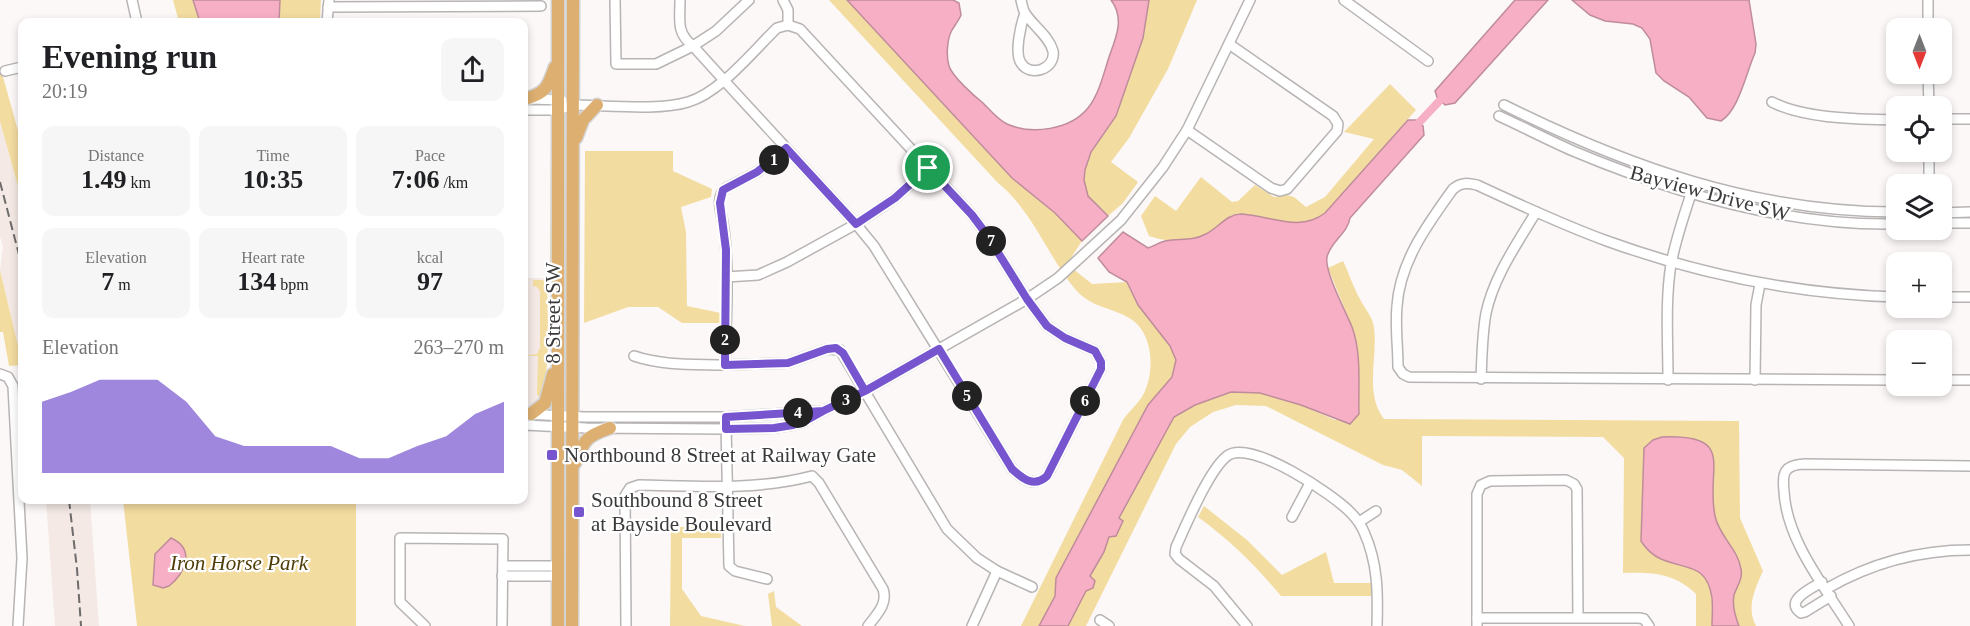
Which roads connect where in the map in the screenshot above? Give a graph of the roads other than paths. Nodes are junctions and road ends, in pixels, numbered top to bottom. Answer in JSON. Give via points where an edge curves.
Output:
{"nodes":[{"id":1,"x":132,"y":0,"type":"edge"},
{"id":2,"x":558,"y":0,"type":"edge"},
{"id":3,"x":573,"y":0,"type":"edge"},
{"id":4,"x":615,"y":0,"type":"edge"},
{"id":5,"x":680,"y":0,"type":"edge"},
{"id":6,"x":749,"y":0,"type":"edge"},
{"id":7,"x":783,"y":0,"type":"edge"},
{"id":8,"x":1021,"y":0,"type":"edge"},
{"id":9,"x":1250,"y":0,"type":"edge"},
{"id":10,"x":1344,"y":0,"type":"edge"},
{"id":11,"x":1928,"y":0,"type":"edge"},
{"id":12,"x":328,"y":3,"type":"edge"},
{"id":13,"x":541,"y":6,"type":"dead end"},
{"id":14,"x":1025,"y":13,"type":"junction"},
{"id":15,"x":136,"y":18,"type":"edge"},
{"id":16,"x":327,"y":18,"type":"edge"},
{"id":17,"x":1928,"y":18,"type":"edge"},
{"id":18,"x":788,"y":25,"type":"junction"},
{"id":19,"x":1229,"y":44,"type":"junction"},
{"id":20,"x":693,"y":46,"type":"junction"},
{"id":21,"x":558,"y":51,"type":"junction"},
{"id":22,"x":1428,"y":61,"type":"dead end"},
{"id":23,"x":18,"y":68,"type":"edge"},
{"id":24,"x":5,"y":71,"type":"dead end"},
{"id":25,"x":723,"y":80,"type":"junction"},
{"id":26,"x":528,"y":101,"type":"edge"},
{"id":27,"x":1772,"y":102,"type":"dead end"},
{"id":28,"x":528,"y":103,"type":"edge"},
{"id":29,"x":558,"y":104,"type":"junction"},
{"id":30,"x":572,"y":105,"type":"junction"},
{"id":31,"x":597,"y":105,"type":"junction"},
{"id":32,"x":1504,"y":105,"type":"dead end"},
{"id":33,"x":1499,"y":116,"type":"dead end"},
{"id":34,"x":1886,"y":119,"type":"edge"},
{"id":35,"x":1952,"y":119,"type":"edge"},
{"id":36,"x":1970,"y":119,"type":"edge"},
{"id":37,"x":1187,"y":130,"type":"junction"},
{"id":38,"x":786,"y":148,"type":"junction"},
{"id":39,"x":572,"y":151,"type":"junction"},
{"id":40,"x":928,"y":168,"type":"junction"},
{"id":41,"x":1694,"y":182,"type":"junction"},
{"id":42,"x":1691,"y":193,"type":"junction"},
{"id":43,"x":1536,"y":212,"type":"junction"},
{"id":44,"x":1886,"y":212,"type":"edge"},
{"id":45,"x":1970,"y":212,"type":"edge"},
{"id":46,"x":1952,"y":213,"type":"edge"},
{"id":47,"x":1970,"y":223,"type":"edge"},
{"id":48,"x":856,"y":224,"type":"junction"},
{"id":49,"x":1886,"y":224,"type":"edge"},
{"id":50,"x":1952,"y":224,"type":"edge"},
{"id":51,"x":1672,"y":262,"type":"junction"},
{"id":52,"x":726,"y":277,"type":"junction"},
{"id":53,"x":1760,"y":284,"type":"junction"},
{"id":54,"x":1886,"y":296,"type":"edge"},
{"id":55,"x":1952,"y":297,"type":"edge"},
{"id":56,"x":1970,"y":297,"type":"edge"},
{"id":57,"x":1027,"y":299,"type":"junction"},
{"id":58,"x":939,"y":349,"type":"junction"},
{"id":59,"x":558,"y":352,"type":"junction"},
{"id":60,"x":634,"y":356,"type":"dead end"},
{"id":61,"x":725,"y":365,"type":"junction"},
{"id":62,"x":4,"y":375,"type":"edge"},
{"id":63,"x":1481,"y":379,"type":"junction"},
{"id":64,"x":1668,"y":380,"type":"junction"},
{"id":65,"x":1755,"y":380,"type":"junction"},
{"id":66,"x":1886,"y":380,"type":"edge"},
{"id":67,"x":1952,"y":380,"type":"edge"},
{"id":68,"x":1970,"y":381,"type":"edge"},
{"id":69,"x":865,"y":391,"type":"junction"},
{"id":70,"x":823,"y":411,"type":"junction"},
{"id":71,"x":528,"y":417,"type":"edge"},
{"id":72,"x":726,"y":417,"type":"junction"},
{"id":73,"x":528,"y":418,"type":"edge"},
{"id":74,"x":558,"y":421,"type":"junction"},
{"id":75,"x":572,"y":422,"type":"junction"},
{"id":76,"x":610,"y":428,"type":"junction"},
{"id":77,"x":726,"y":429,"type":"junction"},
{"id":78,"x":1970,"y":466,"type":"edge"},
{"id":79,"x":572,"y":470,"type":"junction"},
{"id":80,"x":18,"y":482,"type":"edge"},
{"id":81,"x":1310,"y":483,"type":"junction"},
{"id":82,"x":728,"y":486,"type":"junction"},
{"id":83,"x":19,"y":504,"type":"edge"},
{"id":84,"x":1376,"y":511,"type":"dead end"},
{"id":85,"x":1292,"y":517,"type":"dead end"},
{"id":86,"x":1359,"y":522,"type":"junction"},
{"id":87,"x":1970,"y":550,"type":"edge"},
{"id":88,"x":502,"y":571,"type":"junction"},
{"id":89,"x":558,"y":571,"type":"junction"},
{"id":90,"x":997,"y":571,"type":"junction"},
{"id":91,"x":767,"y":579,"type":"dead end"},
{"id":92,"x":1032,"y":587,"type":"dead end"},
{"id":93,"x":1826,"y":589,"type":"junction"},
{"id":94,"x":1578,"y":617,"type":"junction"},
{"id":95,"x":1100,"y":620,"type":"dead end"},
{"id":96,"x":1477,"y":622,"type":"edge"},
{"id":97,"x":18,"y":626,"type":"edge"},
{"id":98,"x":425,"y":626,"type":"edge"},
{"id":99,"x":502,"y":626,"type":"edge"},
{"id":100,"x":558,"y":626,"type":"edge"},
{"id":101,"x":572,"y":626,"type":"edge"},
{"id":102,"x":626,"y":626,"type":"edge"},
{"id":103,"x":868,"y":626,"type":"edge"},
{"id":104,"x":972,"y":626,"type":"edge"},
{"id":105,"x":1109,"y":626,"type":"edge"},
{"id":106,"x":1247,"y":626,"type":"edge"},
{"id":107,"x":1377,"y":626,"type":"edge"},
{"id":108,"x":1649,"y":626,"type":"edge"},
{"id":109,"x":1849,"y":626,"type":"edge"}],
"edges":[{"from":1,"to":15,"type":"street"},
{"from":2,"to":21,"type":"main road","name":"8 Street SW"},
{"from":3,"to":30,"type":"main road","name":"8 Street SW"},
{"from":4,"to":20,"type":"street","via":[[616,64],[656,64]]},
{"from":5,"to":20,"type":"street","via":[[680,30]]},
{"from":6,"to":20,"type":"street","via":[[716,31]]},
{"from":7,"to":18,"type":"street"},
{"from":8,"to":14,"type":"street"},
{"from":9,"to":19,"type":"street"},
{"from":10,"to":22,"type":"street"},
{"from":11,"to":17,"type":"street"},
{"from":12,"to":13,"type":"street"},
{"from":12,"to":16,"type":"street"},
{"from":14,"to":14,"type":"street","via":[[1018,51],[1020,63],[1036,71],[1052,61],[1053,51]]},
{"from":18,"to":25,"type":"street","via":[[777,28]]},
{"from":18,"to":40,"type":"street","via":[[800,29]]},
{"from":19,"to":37,"type":"street"},
{"from":19,"to":37,"type":"street","via":[[1333,116],[1337,131],[1287,189],[1280,191]]},
{"from":20,"to":25,"type":"street"},
{"from":21,"to":26,"type":"main road","via":[[546,90]]},
{"from":21,"to":29,"type":"main road","name":"8 Street SW"},
{"from":23,"to":24,"type":"street"},
{"from":25,"to":31,"type":"street","via":[[688,102]]},
{"from":25,"to":38,"type":"street"},
{"from":27,"to":34,"type":"street","via":[[1817,114]]},
{"from":28,"to":29,"type":"street"},
{"from":29,"to":30,"type":"street"},
{"from":29,"to":59,"type":"main road","name":"8 Street SW"},
{"from":30,"to":31,"type":"street"},
{"from":30,"to":39,"type":"main road","name":"8 Street SW"},
{"from":31,"to":39,"type":"main road","via":[[583,120]]},
{"from":32,"to":41,"type":"street","name":"Bayview Drive SW","via":[[1610,154]]},
{"from":33,"to":42,"type":"street","name":"Bayview Drive SW","via":[[1572,151]]},
{"from":35,"to":36,"type":"street"},
{"from":37,"to":57,"type":"street","via":[[1120,220],[1058,278]]},
{"from":38,"to":48,"type":"street"},
{"from":38,"to":52,"type":"street","via":[[721,194]]},
{"from":39,"to":75,"type":"main road","name":"8 Street SW"},
{"from":40,"to":48,"type":"street","via":[[895,198]]},
{"from":40,"to":57,"type":"street","via":[[972,215]]},
{"from":41,"to":42,"type":"street"},
{"from":41,"to":44,"type":"street","name":"Bayview Drive SW","via":[[1818,208]]},
{"from":42,"to":49,"type":"street","name":"Bayview Drive SW","via":[[1794,216]]},
{"from":42,"to":51,"type":"street"},
{"from":43,"to":51,"type":"street","via":[[1606,241]]},
{"from":43,"to":63,"type":"street","via":[[1494,289],[1482,339]]},
{"from":43,"to":63,"type":"street","via":[[1477,185],[1457,185],[1417,243],[1403,276],[1397,306],[1400,371],[1416,378]]},
{"from":45,"to":46,"type":"street"},
{"from":47,"to":50,"type":"street"},
{"from":48,"to":52,"type":"street","via":[[766,272]]},
{"from":48,"to":58,"type":"street","via":[[889,267]]},
{"from":51,"to":53,"type":"street"},
{"from":51,"to":64,"type":"street"},
{"from":52,"to":61,"type":"street"},
{"from":53,"to":54,"type":"street"},
{"from":53,"to":65,"type":"street"},
{"from":55,"to":56,"type":"street"},
{"from":57,"to":58,"type":"street"},
{"from":57,"to":58,"type":"street","via":[[1047,326],[1095,351],[1101,362],[1101,369],[1042,480],[1030,482],[1012,469]]},
{"from":58,"to":69,"type":"street"},
{"from":59,"to":71,"type":"main road","via":[[548,399]]},
{"from":59,"to":74,"type":"main road","name":"8 Street SW"},
{"from":60,"to":61,"type":"street","via":[[659,363]]},
{"from":61,"to":69,"type":"street","via":[[788,363],[836,348],[843,353]]},
{"from":62,"to":80,"type":"street","via":[[13,386]]},
{"from":63,"to":64,"type":"street"},
{"from":64,"to":65,"type":"street"},
{"from":65,"to":66,"type":"street"},
{"from":67,"to":68,"type":"street"},
{"from":69,"to":70,"type":"street"},
{"from":69,"to":90,"type":"street","via":[[947,529]]},
{"from":70,"to":72,"type":"street"},
{"from":70,"to":77,"type":"street","via":[[793,425]]},
{"from":72,"to":75,"type":"street"},
{"from":72,"to":77,"type":"street"},
{"from":73,"to":74,"type":"street"},
{"from":74,"to":75,"type":"street"},
{"from":74,"to":89,"type":"main road","name":"8 Street SW"},
{"from":75,"to":76,"type":"street"},
{"from":75,"to":79,"type":"main road","name":"8 Street SW"},
{"from":76,"to":77,"type":"street"},
{"from":76,"to":79,"type":"main road","via":[[585,441]]},
{"from":77,"to":82,"type":"street"},
{"from":78,"to":93,"type":"street","via":[[1790,467],[1783,477],[1786,513]]},
{"from":79,"to":101,"type":"main road","name":"8 Street SW"},
{"from":81,"to":85,"type":"street"},
{"from":81,"to":86,"type":"street","via":[[1329,494]]},
{"from":81,"to":106,"type":"street","via":[[1263,458],[1248,453],[1228,454],[1216,468],[1176,548],[1179,559],[1214,586]]},
{"from":82,"to":91,"type":"street","via":[[729,566]]},
{"from":82,"to":102,"type":"street","via":[[639,485],[627,492]]},
{"from":82,"to":103,"type":"street","via":[[777,484],[812,476],[819,483],[884,593],[883,604]]},
{"from":83,"to":97,"type":"street","via":[[22,558]]},
{"from":84,"to":86,"type":"street"},
{"from":86,"to":107,"type":"street","via":[[1377,574]]},
{"from":87,"to":93,"type":"street","via":[[1908,555],[1858,572]]},
{"from":88,"to":89,"type":"street"},
{"from":88,"to":98,"type":"street","via":[[503,539],[400,538],[400,602]]},
{"from":88,"to":99,"type":"street"},
{"from":89,"to":100,"type":"main road","name":"8 Street SW"},
{"from":90,"to":92,"type":"street"},
{"from":90,"to":104,"type":"street"},
{"from":93,"to":109,"type":"street"},
{"from":94,"to":96,"type":"street"},
{"from":94,"to":96,"type":"street","via":[[1574,484],[1566,480],[1490,481],[1481,485],[1477,494]]},
{"from":94,"to":108,"type":"street","via":[[1640,618]]},
{"from":95,"to":105,"type":"street"}]}
